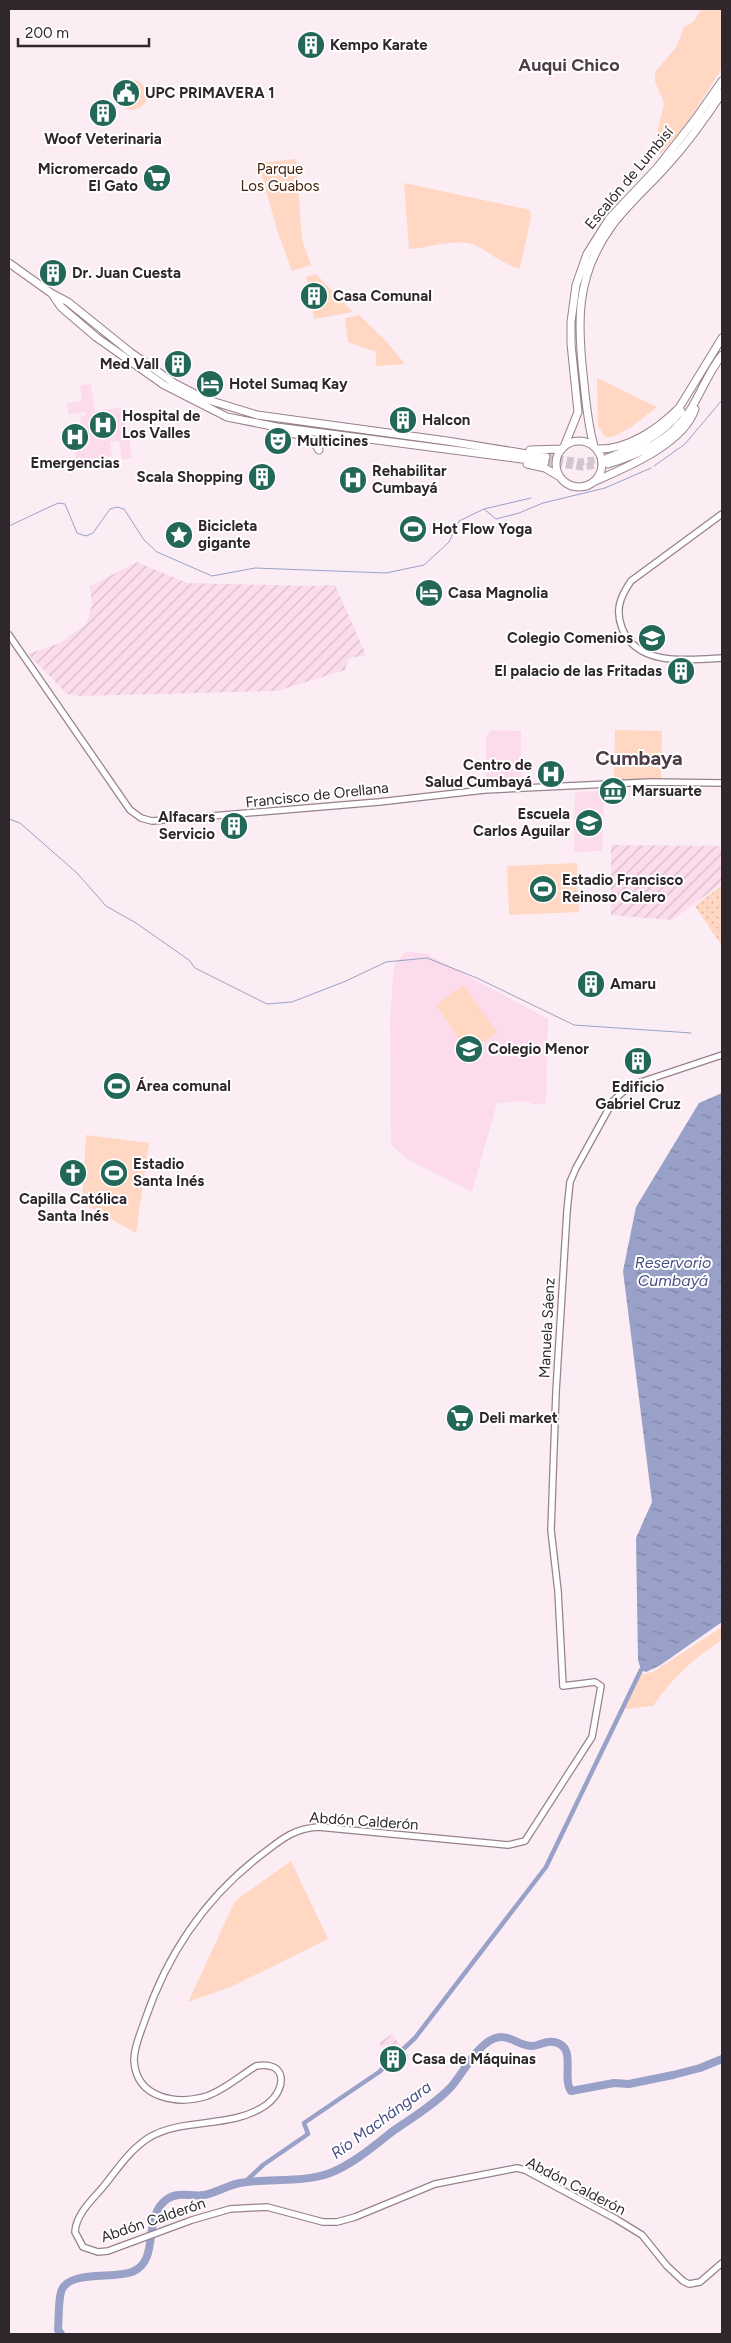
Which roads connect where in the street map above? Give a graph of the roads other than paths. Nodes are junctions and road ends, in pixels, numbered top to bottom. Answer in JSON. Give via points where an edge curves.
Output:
{"nodes":[{"id":1,"x":722,"y":81,"type":"edge"},
{"id":2,"x":722,"y":93,"type":"edge"},
{"id":3,"x":9,"y":263,"type":"edge"},
{"id":4,"x":51,"y":293,"type":"junction"},
{"id":5,"x":722,"y":338,"type":"edge"},
{"id":6,"x":719,"y":344,"type":"edge"},
{"id":7,"x":722,"y":355,"type":"edge"},
{"id":8,"x":722,"y":362,"type":"edge"},
{"id":9,"x":711,"y":370,"type":"junction"},
{"id":10,"x":690,"y":390,"type":"junction"},
{"id":11,"x":700,"y":394,"type":"junction"},
{"id":12,"x":277,"y":427,"type":"junction"},
{"id":13,"x":447,"y":441,"type":"junction"},
{"id":14,"x":595,"y":447,"type":"junction"},
{"id":15,"x":436,"y":448,"type":"junction"},
{"id":16,"x":563,"y":448,"type":"junction"},
{"id":17,"x":319,"y":450,"type":"dead end"},
{"id":18,"x":562,"y":479,"type":"junction"},
{"id":19,"x":593,"y":482,"type":"junction"},
{"id":20,"x":722,"y":514,"type":"edge"},
{"id":21,"x":9,"y":635,"type":"edge"},
{"id":22,"x":722,"y":658,"type":"edge"},
{"id":23,"x":722,"y":783,"type":"edge"},
{"id":24,"x":722,"y":1055,"type":"edge"},
{"id":25,"x":601,"y":1686,"type":"joint"},
{"id":26,"x":722,"y":2264,"type":"edge"}],
"edges":[{"from":1,"to":16,"type":"main road","name":"Escalón de Lumbisí","via":[[657,168],[609,219],[587,254],[576,284],[571,322],[578,412]]},
{"from":2,"to":14,"type":"main road","name":"Escalón de Lumbisí","via":[[666,167],[610,228],[585,278],[579,342],[587,419]]},
{"from":3,"to":4,"type":"main road"},
{"from":4,"to":12,"type":"main road","via":[[61,307],[96,337],[170,389],[227,417]]},
{"from":4,"to":13,"type":"main road","via":[[68,302],[174,383],[213,402],[257,415]]},
{"from":5,"to":6,"type":"main road"},
{"from":6,"to":10,"type":"main road"},
{"from":7,"to":9,"type":"main road"},
{"from":8,"to":9,"type":"street"},
{"from":9,"to":11,"type":"main road"},
{"from":10,"to":11,"type":"main road","via":[[681,412],[666,428],[608,461],[649,448],[670,434],[682,423]]},
{"from":10,"to":14,"type":"main road","via":[[679,408],[655,428],[620,446]]},
{"from":11,"to":19,"type":"main road","via":[[690,419],[674,438]]},
{"from":12,"to":15,"type":"main road"},
{"from":12,"to":17,"type":"main road","via":[[307,436]]},
{"from":13,"to":15,"type":"main road","via":[[546,459]]},
{"from":13,"to":16,"type":"main road","via":[[537,451]]},
{"from":14,"to":16,"type":"main road","via":[[582,441]]},
{"from":14,"to":19,"type":"main road","via":[[602,469]]},
{"from":15,"to":18,"type":"main road","via":[[472,457],[535,465]]},
{"from":16,"to":18,"type":"main road","via":[[557,467]]},
{"from":18,"to":19,"type":"main road","via":[[577,486]]},
{"from":20,"to":22,"type":"street","via":[[630,581],[622,593],[618,613],[630,643],[648,654],[674,660]]},
{"from":21,"to":23,"type":"street","name":"Francisco de Orellana","via":[[130,810],[146,820],[241,815],[484,790],[665,782]]},
{"from":24,"to":25,"type":"street","name":"Manuela Sáenz","via":[[625,1090],[613,1101],[570,1182],[563,1255],[552,1511],[563,1686],[595,1682]]},
{"from":25,"to":26,"type":"street","name":"Abdón Calderón","via":[[592,1737],[525,1841],[508,1844],[318,1827],[302,1829],[254,1861],[206,1906],[167,1968],[150,2005],[134,2061],[141,2080],[160,2098],[191,2099],[208,2096],[256,2066],[264,2065],[275,2069],[282,2078],[282,2084],[276,2096],[256,2111],[161,2132],[140,2144],[80,2215],[75,2232],[79,2242],[90,2251],[108,2251],[212,2213],[251,2207],[267,2207],[323,2222],[337,2222],[435,2184],[517,2168],[642,2235],[667,2266],[689,2284],[700,2282]]}]}
